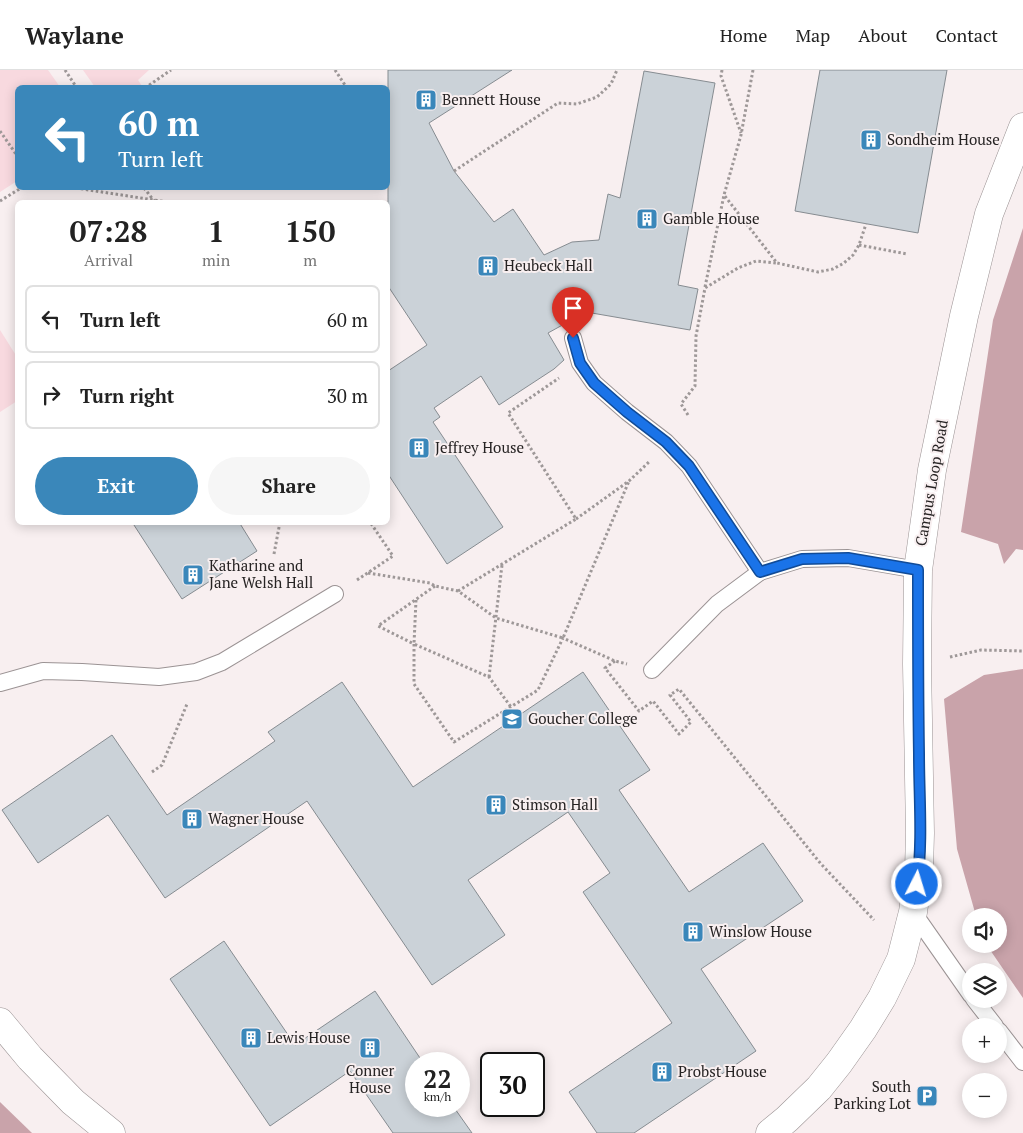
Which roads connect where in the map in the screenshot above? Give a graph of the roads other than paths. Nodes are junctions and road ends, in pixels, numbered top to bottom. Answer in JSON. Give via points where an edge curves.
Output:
{"nodes":[{"id":1,"x":1023,"y":127,"type":"edge"},
{"id":2,"x":573,"y":338,"type":"dead end"},
{"id":3,"x":918,"y":570,"type":"junction"},
{"id":4,"x":760,"y":572,"type":"junction"},
{"id":5,"x":335,"y":594,"type":"road end"},
{"id":6,"x":652,"y":670,"type":"dead end"},
{"id":7,"x":0,"y":684,"type":"edge"},
{"id":8,"x":913,"y":912,"type":"junction"},
{"id":9,"x":962,"y":982,"type":"edge"},
{"id":10,"x":981,"y":1008,"type":"edge"},
{"id":11,"x":989,"y":1018,"type":"edge"},
{"id":12,"x":0,"y":1022,"type":"edge"},
{"id":13,"x":1007,"y":1041,"type":"edge"},
{"id":14,"x":1023,"y":1062,"type":"edge"},
{"id":15,"x":111,"y":1133,"type":"edge"},
{"id":16,"x":770,"y":1133,"type":"edge"}],
"edges":[{"from":1,"to":3,"type":"street","name":"Campus Loop Road","via":[[989,214],[964,316],[932,470]]},
{"from":2,"to":4,"type":"lane","via":[[580,363],[594,383],[666,442],[689,466]]},
{"from":3,"to":4,"type":"lane","via":[[830,558],[802,559]]},
{"from":3,"to":8,"type":"street","name":"Campus Loop Road","via":[[920,833]]},
{"from":4,"to":6,"type":"lane","via":[[717,604]]},
{"from":5,"to":7,"type":"lane","via":[[222,662],[196,672],[159,677],[43,671]]},
{"from":8,"to":9,"type":"lane"},
{"from":8,"to":16,"type":"street","name":"Campus Loop Road","via":[[901,959],[863,1029],[818,1088]]},
{"from":10,"to":11,"type":"lane"},
{"from":12,"to":15,"type":"street","via":[[73,1102]]},
{"from":13,"to":14,"type":"lane"}]}
